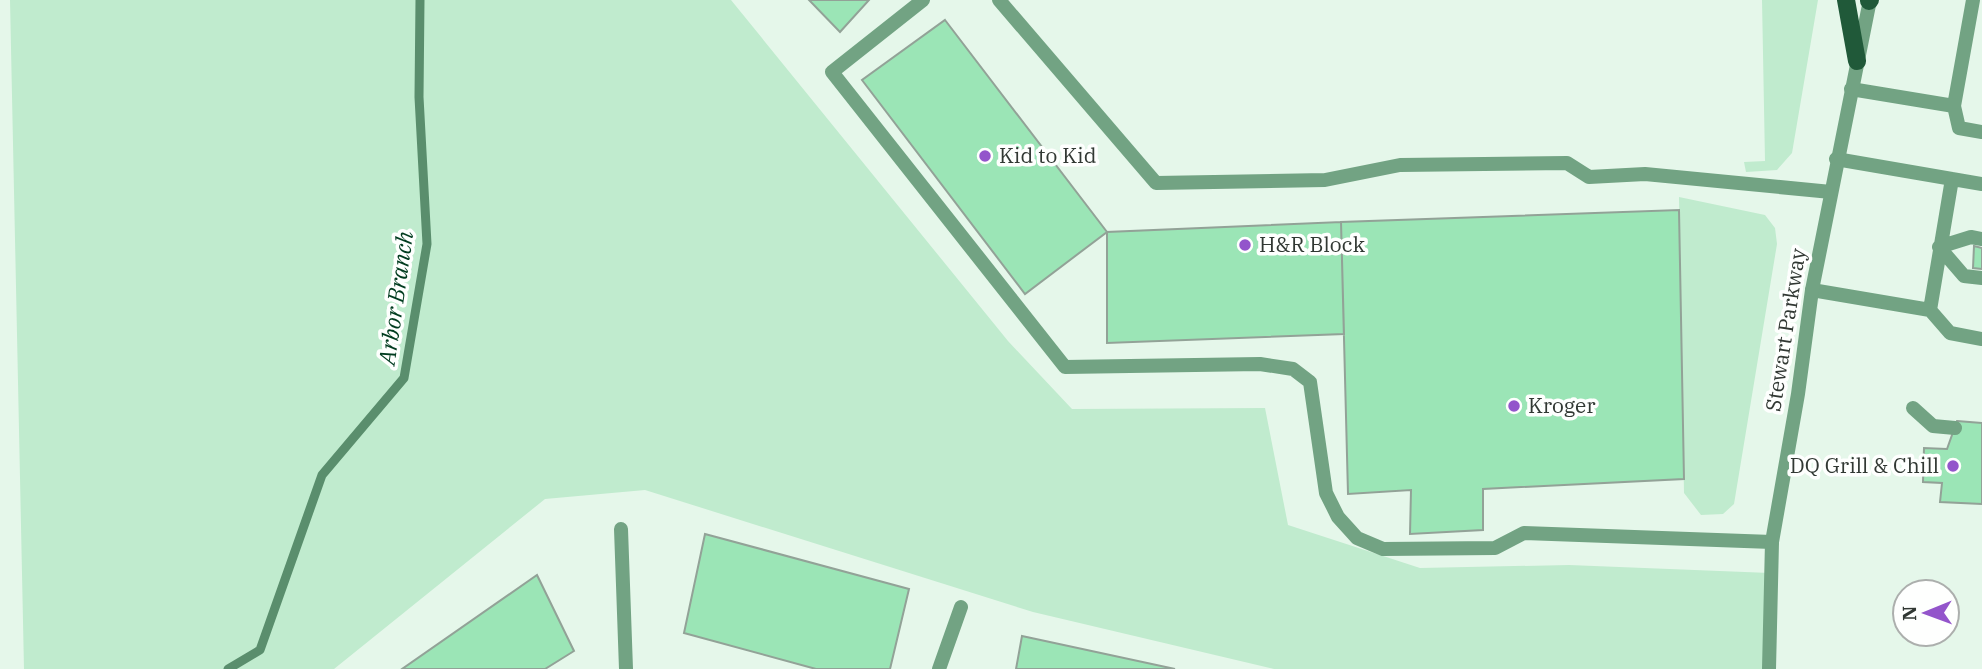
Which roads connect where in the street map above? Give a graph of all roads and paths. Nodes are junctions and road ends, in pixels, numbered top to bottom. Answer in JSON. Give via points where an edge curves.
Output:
{"nodes":[{"id":1,"x":923,"y":0,"type":"edge"},
{"id":2,"x":999,"y":0,"type":"edge"},
{"id":3,"x":1846,"y":0,"type":"edge"},
{"id":4,"x":1870,"y":0,"type":"edge"},
{"id":5,"x":1973,"y":0,"type":"edge"},
{"id":6,"x":1857,"y":61,"type":"junction"},
{"id":7,"x":1851,"y":89,"type":"junction"},
{"id":8,"x":1954,"y":106,"type":"junction"},
{"id":9,"x":1982,"y":132,"type":"edge"},
{"id":10,"x":1836,"y":159,"type":"junction"},
{"id":11,"x":1952,"y":178,"type":"junction"},
{"id":12,"x":1982,"y":184,"type":"edge"},
{"id":13,"x":1831,"y":192,"type":"junction"},
{"id":14,"x":1982,"y":239,"type":"edge"},
{"id":15,"x":1938,"y":247,"type":"junction"},
{"id":16,"x":1982,"y":278,"type":"edge"},
{"id":17,"x":1812,"y":290,"type":"junction"},
{"id":18,"x":1930,"y":310,"type":"junction"},
{"id":19,"x":1982,"y":339,"type":"edge"},
{"id":20,"x":1913,"y":408,"type":"dead end"},
{"id":21,"x":1955,"y":428,"type":"dead end"},
{"id":22,"x":621,"y":529,"type":"dead end"},
{"id":23,"x":1772,"y":542,"type":"junction"},
{"id":24,"x":961,"y":607,"type":"dead end"},
{"id":25,"x":626,"y":669,"type":"edge"},
{"id":26,"x":939,"y":669,"type":"edge"},
{"id":27,"x":1769,"y":669,"type":"edge"}],
"edges":[{"from":1,"to":23,"type":"street","via":[[832,72],[1065,367],[1260,364],[1293,369],[1310,382],[1326,493],[1338,517],[1357,538],[1383,549],[1495,548],[1524,533]]},
{"from":2,"to":13,"type":"street","via":[[1156,183],[1325,180],[1400,165],[1567,163],[1589,177],[1645,174]]},
{"from":3,"to":6,"type":"main road"},
{"from":4,"to":6,"type":"street","name":"Stewart Parkway"},
{"from":5,"to":8,"type":"street"},
{"from":6,"to":7,"type":"street","name":"Stewart Parkway"},
{"from":7,"to":8,"type":"street"},
{"from":7,"to":10,"type":"street","name":"Stewart Parkway"},
{"from":8,"to":9,"type":"street","via":[[1959,128]]},
{"from":10,"to":11,"type":"street"},
{"from":10,"to":13,"type":"street","name":"Stewart Parkway"},
{"from":11,"to":12,"type":"street"},
{"from":11,"to":15,"type":"street"},
{"from":13,"to":17,"type":"street","name":"Stewart Parkway"},
{"from":14,"to":15,"type":"street","via":[[1971,237]]},
{"from":15,"to":16,"type":"street","via":[[1964,275]]},
{"from":15,"to":18,"type":"street"},
{"from":17,"to":18,"type":"street"},
{"from":17,"to":23,"type":"street","name":"Stewart Parkway"},
{"from":18,"to":19,"type":"street","via":[[1950,333]]},
{"from":20,"to":21,"type":"street","via":[[1933,426]]},
{"from":22,"to":25,"type":"street"},
{"from":23,"to":27,"type":"street","name":"Stewart Parkway"},
{"from":24,"to":26,"type":"street"}]}
